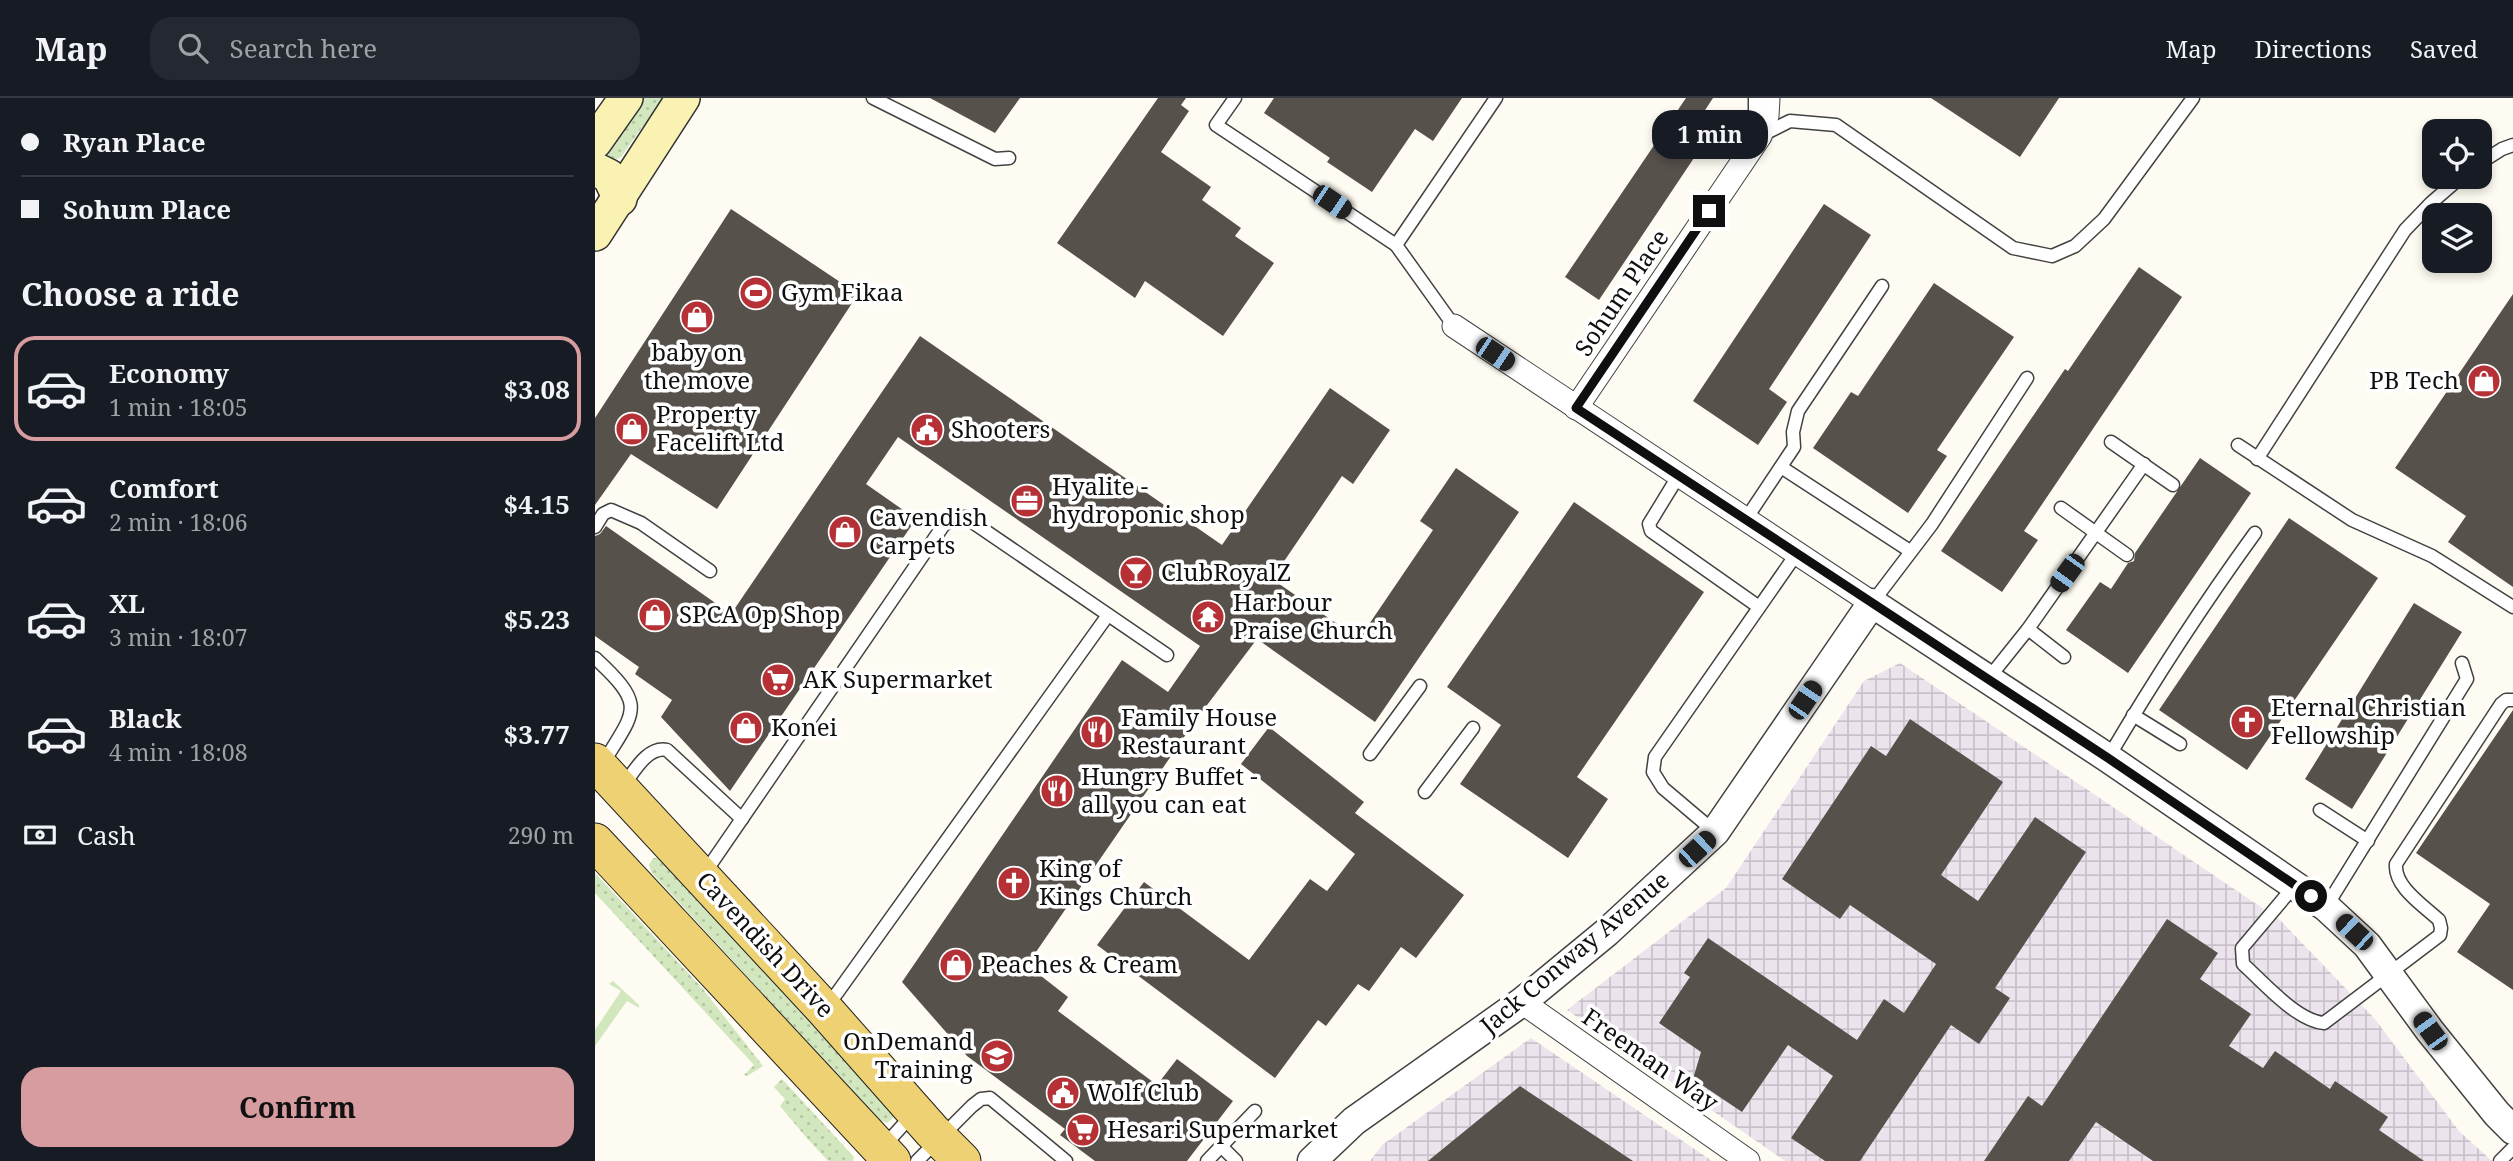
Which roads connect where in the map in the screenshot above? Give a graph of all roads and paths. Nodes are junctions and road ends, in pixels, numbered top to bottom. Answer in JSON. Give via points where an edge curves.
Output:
{"nodes":[{"id":1,"x":626,"y":98,"type":"edge"},
{"id":2,"x":683,"y":98,"type":"edge"},
{"id":3,"x":873,"y":98,"type":"edge"},
{"id":4,"x":1235,"y":98,"type":"edge"},
{"id":5,"x":1496,"y":98,"type":"edge"},
{"id":6,"x":1755,"y":98,"type":"edge"},
{"id":7,"x":1768,"y":98,"type":"edge"},
{"id":8,"x":2193,"y":98,"type":"edge"},
{"id":9,"x":1760,"y":136,"type":"junction"},
{"id":10,"x":595,"y":142,"type":"edge"},
{"id":11,"x":2513,"y":145,"type":"edge"},
{"id":12,"x":2492,"y":155,"type":"edge"},
{"id":13,"x":1009,"y":159,"type":"dead end"},
{"id":14,"x":595,"y":169,"type":"edge"},
{"id":15,"x":2447,"y":189,"type":"edge"},
{"id":16,"x":607,"y":201,"type":"edge"},
{"id":17,"x":595,"y":234,"type":"edge"},
{"id":18,"x":1396,"y":245,"type":"junction"},
{"id":19,"x":1882,"y":286,"type":"dead end"},
{"id":20,"x":1454,"y":326,"type":"joint"},
{"id":21,"x":2027,"y":378,"type":"dead end"},
{"id":22,"x":1576,"y":408,"type":"junction"},
{"id":23,"x":2111,"y":442,"type":"dead end"},
{"id":24,"x":2238,"y":445,"type":"dead end"},
{"id":25,"x":2257,"y":459,"type":"junction"},
{"id":26,"x":2144,"y":464,"type":"junction"},
{"id":27,"x":1781,"y":467,"type":"junction"},
{"id":28,"x":1679,"y":475,"type":"junction"},
{"id":29,"x":2173,"y":485,"type":"dead end"},
{"id":30,"x":2061,"y":508,"type":"dead end"},
{"id":31,"x":1746,"y":519,"type":"junction"},
{"id":32,"x":595,"y":527,"type":"edge"},
{"id":33,"x":2095,"y":533,"type":"junction"},
{"id":34,"x":2255,"y":533,"type":"dead end"},
{"id":35,"x":1910,"y":551,"type":"junction"},
{"id":36,"x":1797,"y":553,"type":"junction"},
{"id":37,"x":2127,"y":555,"type":"dead end"},
{"id":38,"x":710,"y":571,"type":"dead end"},
{"id":39,"x":1872,"y":603,"type":"junction"},
{"id":40,"x":1759,"y":607,"type":"junction"},
{"id":41,"x":2513,"y":607,"type":"edge"},
{"id":42,"x":1108,"y":615,"type":"junction"},
{"id":43,"x":2028,"y":629,"type":"junction"},
{"id":44,"x":1167,"y":655,"type":"dead end"},
{"id":45,"x":2064,"y":657,"type":"dead end"},
{"id":46,"x":595,"y":658,"type":"edge"},
{"id":47,"x":2462,"y":663,"type":"dead end"},
{"id":48,"x":1988,"y":679,"type":"junction"},
{"id":49,"x":1420,"y":685,"type":"dead end"},
{"id":50,"x":2513,"y":700,"type":"edge"},
{"id":51,"x":2133,"y":715,"type":"junction"},
{"id":52,"x":1473,"y":728,"type":"dead end"},
{"id":53,"x":2180,"y":744,"type":"dead end"},
{"id":54,"x":1370,"y":754,"type":"dead end"},
{"id":55,"x":2108,"y":758,"type":"junction"},
{"id":56,"x":605,"y":773,"type":"edge"},
{"id":57,"x":1425,"y":792,"type":"dead end"},
{"id":58,"x":2320,"y":810,"type":"dead end"},
{"id":59,"x":742,"y":819,"type":"junction"},
{"id":60,"x":1716,"y":832,"type":"junction"},
{"id":61,"x":2368,"y":841,"type":"junction"},
{"id":62,"x":595,"y":842,"type":"edge"},
{"id":63,"x":702,"y":877,"type":"junction"},
{"id":64,"x":2295,"y":885,"type":"junction"},
{"id":65,"x":2326,"y":906,"type":"junction"},
{"id":66,"x":2389,"y":975,"type":"junction"},
{"id":67,"x":1522,"y":1002,"type":"junction"},
{"id":68,"x":825,"y":1010,"type":"junction"},
{"id":69,"x":915,"y":1111,"type":"junction"},
{"id":70,"x":1255,"y":1111,"type":"dead end"},
{"id":71,"x":2513,"y":1130,"type":"edge"},
{"id":72,"x":1221,"y":1146,"type":"junction"},
{"id":73,"x":2513,"y":1148,"type":"edge"},
{"id":74,"x":939,"y":1153,"type":"edge"},
{"id":75,"x":882,"y":1157,"type":"edge"},
{"id":76,"x":1066,"y":1161,"type":"edge"},
{"id":77,"x":1207,"y":1161,"type":"edge"},
{"id":78,"x":1236,"y":1161,"type":"edge"},
{"id":79,"x":1312,"y":1161,"type":"edge"},
{"id":80,"x":1748,"y":1161,"type":"edge"},
{"id":81,"x":2500,"y":1161,"type":"edge"}],
"edges":[{"from":1,"to":10,"type":"main road"},
{"from":2,"to":16,"type":"main road"},
{"from":3,"to":13,"type":"lane","via":[[995,159]]},
{"from":4,"to":18,"type":"lane","via":[[1216,125]]},
{"from":5,"to":18,"type":"lane"},
{"from":6,"to":9,"type":"lane","via":[[1755,126]]},
{"from":7,"to":9,"type":"street","name":"Sohum Place"},
{"from":8,"to":9,"type":"lane","via":[[2104,219],[2075,246],[2052,257],[2013,248],[1836,125],[1790,121]]},
{"from":9,"to":22,"type":"street","name":"Sohum Place"},
{"from":11,"to":12,"type":"lane"},
{"from":14,"to":16,"type":"main road","via":[[609,176]]},
{"from":15,"to":25,"type":"lane","via":[[2405,230]]},
{"from":16,"to":17,"type":"main road"},
{"from":18,"to":20,"type":"lane"},
{"from":19,"to":27,"type":"lane","via":[[1798,411],[1794,447]]},
{"from":20,"to":22,"type":"street"},
{"from":21,"to":35,"type":"lane"},
{"from":22,"to":28,"type":"street"},
{"from":23,"to":26,"type":"lane"},
{"from":24,"to":25,"type":"lane"},
{"from":25,"to":41,"type":"lane","via":[[2352,520],[2432,556]]},
{"from":26,"to":29,"type":"lane"},
{"from":26,"to":33,"type":"lane"},
{"from":27,"to":31,"type":"lane"},
{"from":27,"to":35,"type":"lane"},
{"from":28,"to":31,"type":"street"},
{"from":28,"to":40,"type":"lane","via":[[1649,524],[1651,531]]},
{"from":30,"to":33,"type":"lane"},
{"from":31,"to":36,"type":"street"},
{"from":32,"to":38,"type":"lane","via":[[611,510],[641,523]]},
{"from":33,"to":37,"type":"lane"},
{"from":33,"to":43,"type":"lane"},
{"from":34,"to":51,"type":"lane"},
{"from":35,"to":39,"type":"lane"},
{"from":36,"to":39,"type":"street"},
{"from":36,"to":40,"type":"lane"},
{"from":39,"to":48,"type":"street"},
{"from":39,"to":60,"type":"street","name":"Jack Conway Avenue"},
{"from":40,"to":60,"type":"lane","via":[[1654,757],[1653,772],[1663,788]]},
{"from":42,"to":44,"type":"lane"},
{"from":42,"to":59,"type":"lane","via":[[965,517],[953,518],[943,526]]},
{"from":42,"to":68,"type":"lane"},
{"from":43,"to":45,"type":"lane"},
{"from":43,"to":48,"type":"lane"},
{"from":46,"to":56,"type":"lane","via":[[631,699],[632,715]]},
{"from":47,"to":61,"type":"lane","via":[[2467,679]]},
{"from":48,"to":55,"type":"street"},
{"from":49,"to":54,"type":"lane"},
{"from":50,"to":66,"type":"lane","via":[[2501,704],[2396,864],[2399,882],[2439,920],[2441,928],[2440,935]]},
{"from":51,"to":53,"type":"lane"},
{"from":51,"to":55,"type":"lane"},
{"from":52,"to":57,"type":"lane"},
{"from":55,"to":64,"type":"street"},
{"from":56,"to":59,"type":"lane","via":[[659,748],[667,750]]},
{"from":56,"to":63,"type":"main road","name":"Cavendish Drive"},
{"from":58,"to":61,"type":"lane"},
{"from":59,"to":63,"type":"lane"},
{"from":60,"to":67,"type":"street","name":"Jack Conway Avenue"},
{"from":61,"to":65,"type":"lane"},
{"from":62,"to":75,"type":"main road"},
{"from":63,"to":68,"type":"main road","name":"Cavendish Drive"},
{"from":64,"to":65,"type":"street"},
{"from":64,"to":66,"type":"lane","via":[[2242,948],[2243,964],[2315,1023],[2324,1023]]},
{"from":65,"to":66,"type":"street","via":[[2367,945]]},
{"from":66,"to":71,"type":"street"},
{"from":67,"to":79,"type":"street","name":"Jack Conway Avenue","via":[[1354,1121]]},
{"from":67,"to":80,"type":"street","name":"Freeman Way"},
{"from":68,"to":69,"type":"main road","name":"Cavendish Drive"},
{"from":69,"to":74,"type":"main road","name":"Cavendish Drive"},
{"from":69,"to":75,"type":"lane"},
{"from":70,"to":72,"type":"lane"},
{"from":72,"to":77,"type":"lane"},
{"from":72,"to":78,"type":"lane"},
{"from":73,"to":81,"type":"lane"},
{"from":74,"to":76,"type":"lane","via":[[972,1106],[990,1098]]}]}
